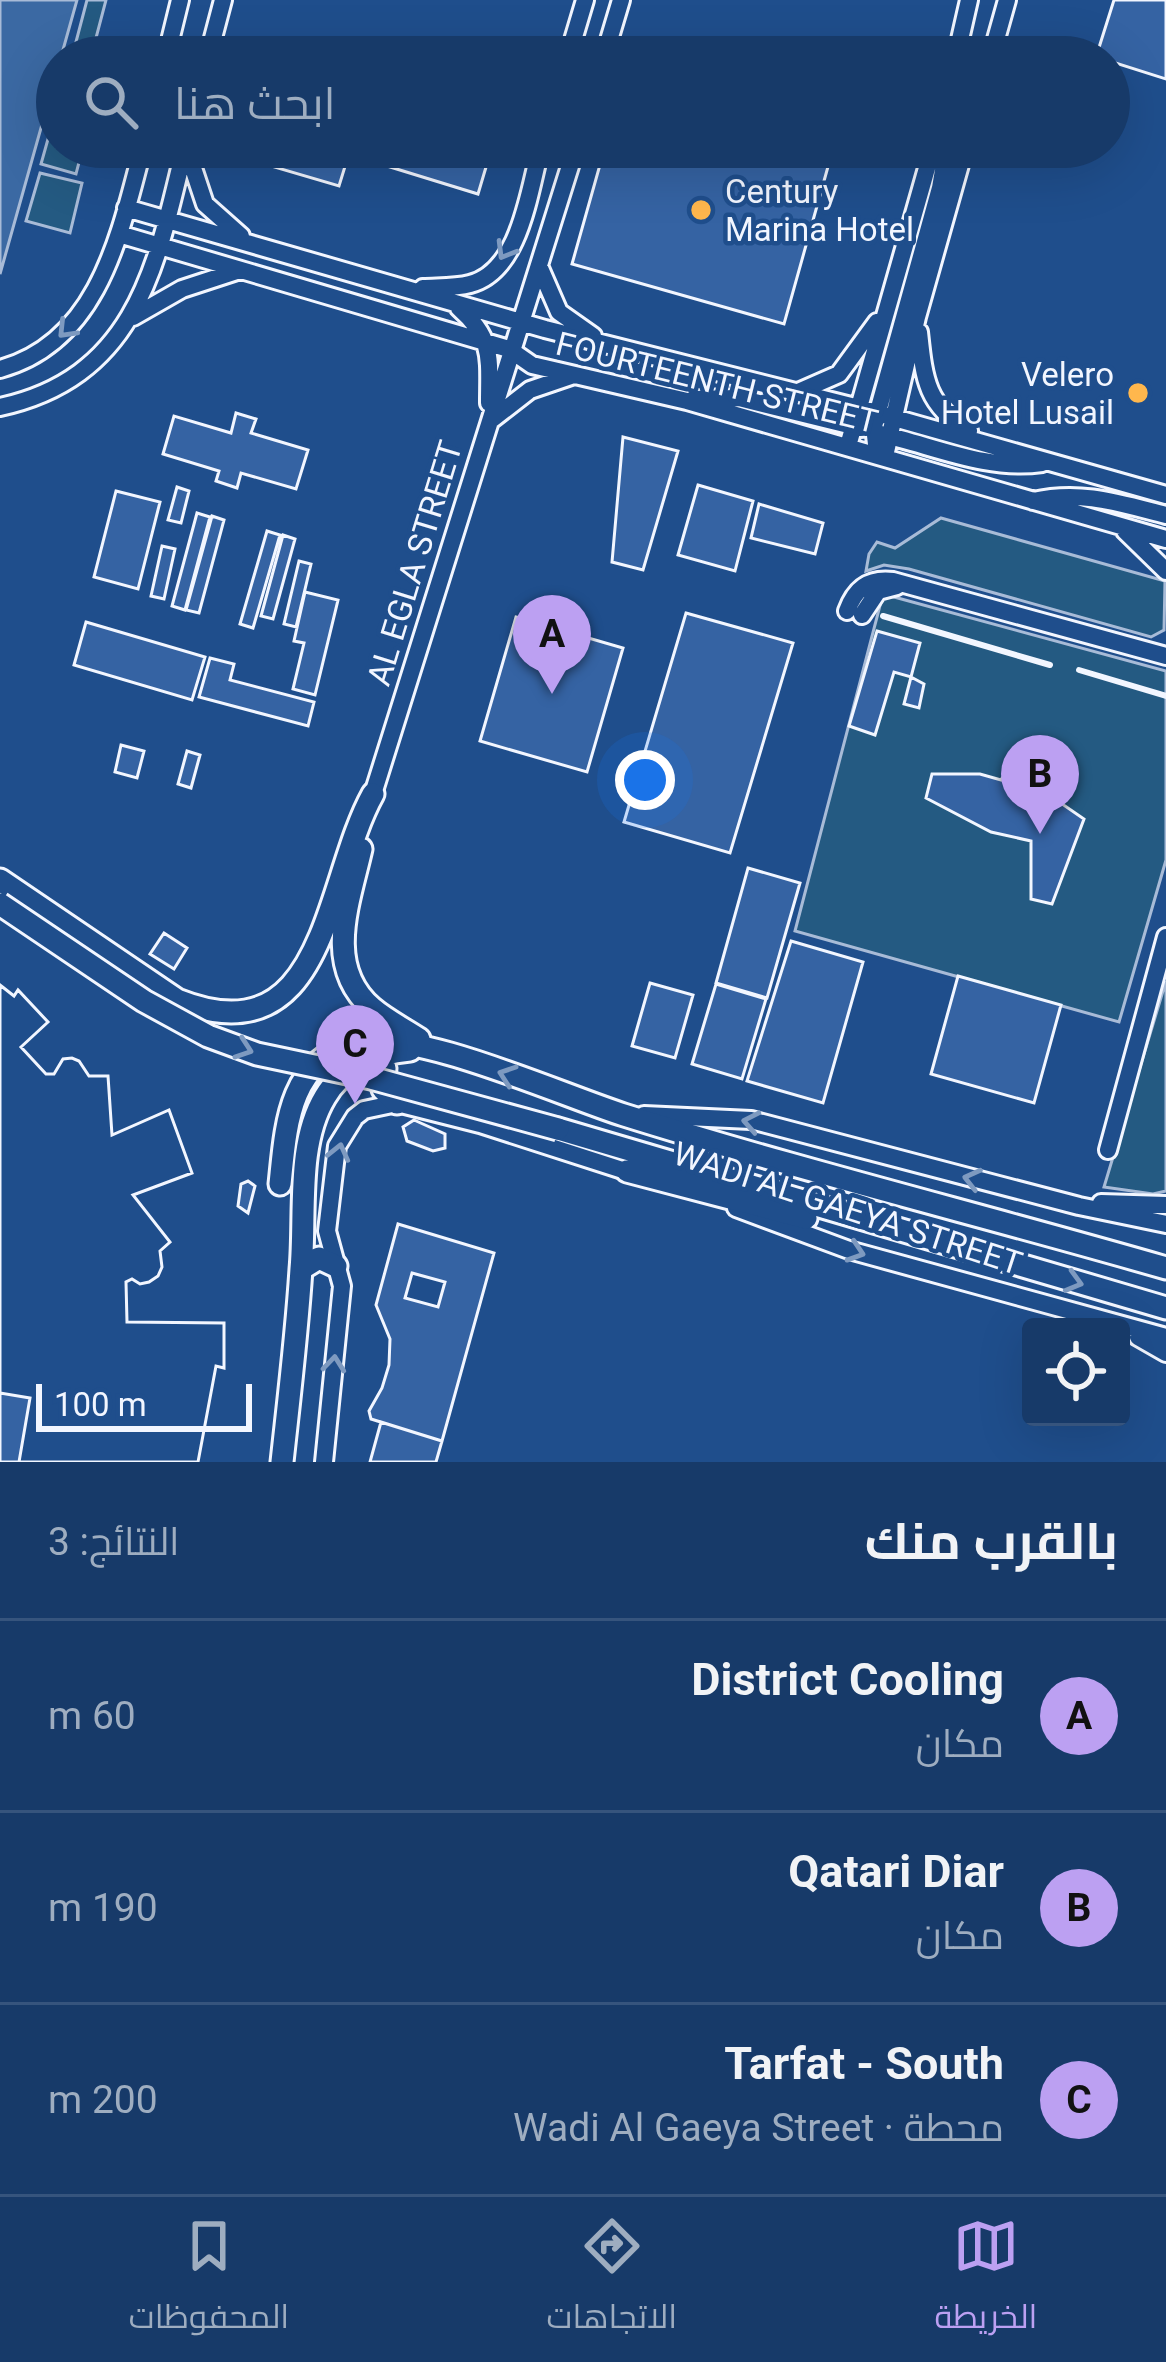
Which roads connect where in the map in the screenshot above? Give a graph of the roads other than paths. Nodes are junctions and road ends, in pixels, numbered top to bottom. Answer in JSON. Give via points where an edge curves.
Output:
{"nodes":[{"id":1,"x":180,"y":0,"type":"edge"},
{"id":2,"x":223,"y":0,"type":"edge"},
{"id":3,"x":584,"y":0,"type":"edge"},
{"id":4,"x":621,"y":0,"type":"edge"},
{"id":5,"x":969,"y":0,"type":"edge"},
{"id":6,"x":1006,"y":0,"type":"edge"},
{"id":7,"x":171,"y":36,"type":"edge"},
{"id":8,"x":214,"y":36,"type":"edge"},
{"id":9,"x":574,"y":36,"type":"edge"},
{"id":10,"x":610,"y":36,"type":"edge"},
{"id":11,"x":961,"y":36,"type":"edge"},
{"id":12,"x":997,"y":36,"type":"edge"},
{"id":13,"x":136,"y":168,"type":"edge"},
{"id":14,"x":180,"y":168,"type":"edge"},
{"id":15,"x":193,"y":168,"type":"edge"},
{"id":16,"x":536,"y":168,"type":"edge"},
{"id":17,"x":569,"y":168,"type":"edge"},
{"id":18,"x":927,"y":168,"type":"edge"},
{"id":19,"x":943,"y":168,"type":"edge"},
{"id":20,"x":959,"y":168,"type":"edge"},
{"id":21,"x":126,"y":208,"type":"junction"},
{"id":22,"x":166,"y":220,"type":"junction"},
{"id":23,"x":119,"y":234,"type":"junction"},
{"id":24,"x":251,"y":244,"type":"junction"},
{"id":25,"x":160,"y":245,"type":"junction"},
{"id":26,"x":539,"y":266,"type":"junction"},
{"id":27,"x":242,"y":270,"type":"junction"},
{"id":28,"x":410,"y":289,"type":"junction"},
{"id":29,"x":454,"y":303,"type":"junction"},
{"id":30,"x":887,"y":306,"type":"junction"},
{"id":31,"x":917,"y":316,"type":"junction"},
{"id":32,"x":132,"y":318,"type":"junction"},
{"id":33,"x":511,"y":318,"type":"junction"},
{"id":34,"x":483,"y":334,"type":"junction"},
{"id":35,"x":615,"y":347,"type":"junction"},
{"id":36,"x":509,"y":349,"type":"junction"},
{"id":37,"x":0,"y":369,"type":"edge"},
{"id":38,"x":571,"y":376,"type":"junction"},
{"id":39,"x":798,"y":392,"type":"junction"},
{"id":40,"x":687,"y":401,"type":"junction"},
{"id":41,"x":0,"y":407,"type":"edge"},
{"id":42,"x":489,"y":422,"type":"junction"},
{"id":43,"x":878,"y":423,"type":"junction"},
{"id":44,"x":854,"y":427,"type":"junction"},
{"id":45,"x":991,"y":443,"type":"junction"},
{"id":46,"x":848,"y":446,"type":"junction"},
{"id":47,"x":884,"y":456,"type":"junction"},
{"id":48,"x":1052,"y":461,"type":"junction"},
{"id":49,"x":1166,"y":485,"type":"edge"},
{"id":50,"x":1144,"y":488,"type":"junction"},
{"id":51,"x":1166,"y":495,"type":"edge"},
{"id":52,"x":1033,"y":502,"type":"junction"},
{"id":53,"x":1166,"y":515,"type":"edge"},
{"id":54,"x":1120,"y":526,"type":"junction"},
{"id":55,"x":1166,"y":539,"type":"edge"},
{"id":56,"x":1166,"y":571,"type":"edge"},
{"id":57,"x":854,"y":613,"type":"dead end"},
{"id":58,"x":1166,"y":656,"type":"edge"},
{"id":59,"x":373,"y":794,"type":"junction"},
{"id":60,"x":0,"y":880,"type":"edge"},
{"id":61,"x":0,"y":904,"type":"edge"},
{"id":62,"x":1166,"y":937,"type":"edge"},
{"id":63,"x":434,"y":1050,"type":"junction"},
{"id":64,"x":397,"y":1103,"type":"junction"},
{"id":65,"x":625,"y":1115,"type":"junction"},
{"id":66,"x":1108,"y":1150,"type":"dead end"},
{"id":67,"x":627,"y":1171,"type":"junction"},
{"id":68,"x":280,"y":1184,"type":"dead end"},
{"id":69,"x":1166,"y":1204,"type":"edge"},
{"id":70,"x":1079,"y":1206,"type":"junction"},
{"id":71,"x":1166,"y":1225,"type":"edge"},
{"id":72,"x":910,"y":1235,"type":"junction"},
{"id":73,"x":336,"y":1266,"type":"junction"},
{"id":74,"x":1166,"y":1268,"type":"edge"},
{"id":75,"x":302,"y":1269,"type":"junction"},
{"id":76,"x":1166,"y":1308,"type":"edge"},
{"id":77,"x":1089,"y":1318,"type":"edge"},
{"id":78,"x":1130,"y":1328,"type":"edge"},
{"id":79,"x":1130,"y":1333,"type":"edge"},
{"id":80,"x":1161,"y":1334,"type":"edge"},
{"id":81,"x":1166,"y":1353,"type":"edge"},
{"id":82,"x":282,"y":1462,"type":"edge"},
{"id":83,"x":323,"y":1462,"type":"edge"}],
"edges":[{"from":1,"to":7,"type":"street"},
{"from":2,"to":8,"type":"street"},
{"from":3,"to":9,"type":"street"},
{"from":4,"to":10,"type":"street"},
{"from":5,"to":11,"type":"street"},
{"from":6,"to":12,"type":"street"},
{"from":13,"to":21,"type":"street"},
{"from":14,"to":22,"type":"street"},
{"from":15,"to":24,"type":"street","via":[[205,204]]},
{"from":16,"to":28,"type":"street","one_way":true,"via":[[514,240],[494,270],[472,284]]},
{"from":17,"to":26,"type":"street"},
{"from":18,"to":30,"type":"street"},
{"from":19,"to":43,"type":"street"},
{"from":20,"to":31,"type":"street"},
{"from":21,"to":22,"type":"street","name":"FOURTEENTH STREET"},
{"from":21,"to":23,"type":"street"},
{"from":22,"to":24,"type":"street","name":"FOURTEENTH STREET"},
{"from":22,"to":25,"type":"street"},
{"from":23,"to":25,"type":"street","name":"FOURTEENTH STREET"},
{"from":23,"to":37,"type":"street","one_way":true,"via":[[90,300],[64,335]]},
{"from":24,"to":28,"type":"street","name":"FOURTEENTH STREET"},
{"from":25,"to":27,"type":"street","name":"FOURTEENTH STREET"},
{"from":25,"to":32,"type":"street"},
{"from":26,"to":33,"type":"street"},
{"from":26,"to":35,"type":"street","via":[[559,312]]},
{"from":27,"to":32,"type":"street","via":[[182,289]]},
{"from":27,"to":34,"type":"street","name":"FOURTEENTH STREET"},
{"from":28,"to":29,"type":"street","name":"FOURTEENTH STREET"},
{"from":29,"to":33,"type":"street","name":"FOURTEENTH STREET"},
{"from":29,"to":34,"type":"street"},
{"from":30,"to":39,"type":"street","via":[[850,364]]},
{"from":30,"to":43,"type":"street"},
{"from":31,"to":43,"type":"street"},
{"from":31,"to":45,"type":"street","via":[[932,399]]},
{"from":32,"to":41,"type":"street","via":[[74,377]]},
{"from":33,"to":34,"type":"street"},
{"from":33,"to":35,"type":"street","name":"FOURTEENTH STREET"},
{"from":33,"to":36,"type":"street","name":"AL EGLA STREET"},
{"from":34,"to":36,"type":"street","name":"FOURTEENTH STREET"},
{"from":34,"to":42,"type":"street"},
{"from":35,"to":39,"type":"street","name":"FOURTEENTH STREET"},
{"from":36,"to":38,"type":"street","name":"FOURTEENTH STREET"},
{"from":36,"to":42,"type":"street","name":"AL EGLA STREET"},
{"from":38,"to":40,"type":"street","name":"FOURTEENTH STREET"},
{"from":38,"to":42,"type":"street","via":[[530,391]]},
{"from":39,"to":43,"type":"street","name":"FOURTEENTH STREET"},
{"from":40,"to":44,"type":"street","via":[[739,398]]},
{"from":40,"to":46,"type":"street","name":"FOURTEENTH STREET"},
{"from":42,"to":59,"type":"street","name":"AL EGLA STREET"},
{"from":43,"to":44,"type":"street"},
{"from":43,"to":45,"type":"street","name":"FOURTEENTH STREET"},
{"from":43,"to":46,"type":"street"},
{"from":43,"to":47,"type":"street"},
{"from":43,"to":48,"type":"street","via":[[992,464]]},
{"from":44,"to":46,"type":"street"},
{"from":45,"to":48,"type":"street","name":"FOURTEENTH STREET"},
{"from":46,"to":47,"type":"street","name":"FOURTEENTH STREET"},
{"from":47,"to":52,"type":"street","name":"FOURTEENTH STREET"},
{"from":48,"to":50,"type":"street","name":"FOURTEENTH STREET"},
{"from":49,"to":50,"type":"street"},
{"from":50,"to":51,"type":"street","name":"FOURTEENTH STREET"},
{"from":52,"to":53,"type":"street","via":[[1093,496]]},
{"from":52,"to":54,"type":"street","name":"FOURTEENTH STREET"},
{"from":54,"to":55,"type":"street","name":"FOURTEENTH STREET"},
{"from":54,"to":56,"type":"street"},
{"from":57,"to":58,"type":"street","via":[[856,592],[892,580]]},
{"from":59,"to":60,"type":"main road","via":[[305,972],[286,993],[234,1014],[177,1000]]},
{"from":59,"to":63,"type":"main road","via":[[343,959],[370,1007]]},
{"from":61,"to":72,"type":"main road","name":"WADI AL GAEYA STREET","one_way":true,"bridge":true,"via":[[144,1000],[256,1054],[558,1129]]},
{"from":62,"to":66,"type":"street"},
{"from":63,"to":64,"type":"main road","via":[[384,1069],[383,1089]]},
{"from":65,"to":63,"type":"main road","name":"WADI AL GAEYA STREET","one_way":true},
{"from":63,"to":68,"type":"main road","via":[[365,1041],[316,1064],[292,1098]]},
{"from":63,"to":75,"type":"main road","via":[[376,1056],[328,1091],[308,1156]]},
{"from":64,"to":67,"type":"street","name":"WADI AL GAEYA STREET"},
{"from":73,"to":64,"type":"street","one_way":true,"via":[[327,1231],[337,1146],[355,1117]]},
{"from":70,"to":65,"type":"street","name":"WADI AL GAEYA STREET","one_way":true,"via":[[752,1120]]},
{"from":65,"to":74,"type":"main road","name":"WADI AL GAEYA STREET"},
{"from":67,"to":72,"type":"main road","via":[[866,1233]]},
{"from":67,"to":77,"type":"street","name":"WADI AL GAEYA STREET","one_way":true,"via":[[849,1250]]},
{"from":69,"to":70,"type":"street"},
{"from":70,"to":71,"type":"street","name":"WADI AL GAEYA STREET"},
{"from":72,"to":76,"type":"main road","name":"WADI AL GAEYA STREET","one_way":true},
{"from":73,"to":75,"type":"main road","via":[[319,1258]]},
{"from":83,"to":73,"type":"street","one_way":true,"via":[[342,1286]]},
{"from":75,"to":82,"type":"main road"},
{"from":78,"to":80,"type":"street","name":"WADI AL GAEYA STREET"},
{"from":79,"to":81,"type":"street"}]}
